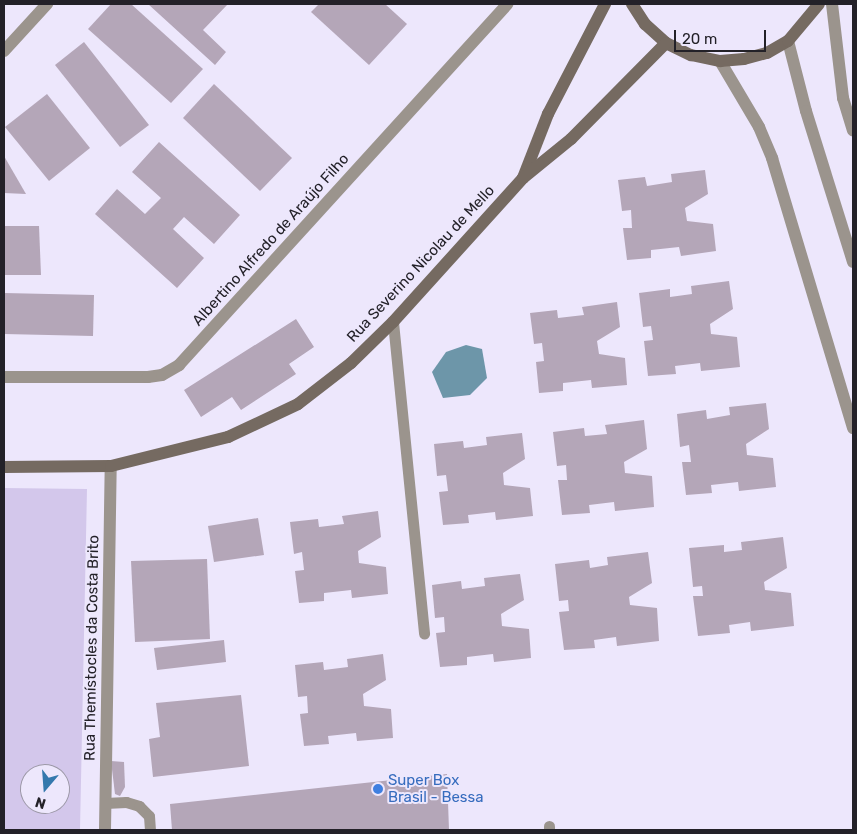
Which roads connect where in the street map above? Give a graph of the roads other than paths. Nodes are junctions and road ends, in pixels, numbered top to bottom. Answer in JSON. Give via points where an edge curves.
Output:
{"nodes":[{"id":1,"x":47,"y":4,"type":"edge"},
{"id":2,"x":507,"y":4,"type":"edge"},
{"id":3,"x":605,"y":4,"type":"edge"},
{"id":4,"x":632,"y":4,"type":"edge"},
{"id":5,"x":819,"y":4,"type":"edge"},
{"id":6,"x":832,"y":4,"type":"edge"},
{"id":7,"x":788,"y":41,"type":"junction"},
{"id":8,"x":666,"y":43,"type":"junction"},
{"id":9,"x":4,"y":51,"type":"edge"},
{"id":10,"x":720,"y":61,"type":"junction"},
{"id":11,"x":848,"y":98,"type":"edge"},
{"id":12,"x":853,"y":130,"type":"edge"},
{"id":13,"x":522,"y":178,"type":"junction"},
{"id":14,"x":853,"y":262,"type":"edge"},
{"id":15,"x":393,"y":322,"type":"junction"},
{"id":16,"x":4,"y":377,"type":"edge"},
{"id":17,"x":853,"y":428,"type":"edge"},
{"id":18,"x":111,"y":466,"type":"junction"},
{"id":19,"x":4,"y":467,"type":"edge"},
{"id":20,"x":424,"y":633,"type":"dead end"},
{"id":21,"x":105,"y":803,"type":"junction"},
{"id":22,"x":105,"y":830,"type":"edge"},
{"id":23,"x":150,"y":830,"type":"edge"}],
"edges":[{"from":1,"to":9,"type":"street"},
{"from":2,"to":16,"type":"street","name":"Albertino Alfredo de Araújo Filho","via":[[180,365],[148,378]]},
{"from":3,"to":13,"type":"main road","name":"Rua Severino Nicolau de Mello","via":[[552,106]]},
{"from":4,"to":8,"type":"main road","via":[[645,24]]},
{"from":5,"to":7,"type":"main road"},
{"from":6,"to":11,"type":"street"},
{"from":7,"to":10,"type":"main road","via":[[767,53],[744,60]]},
{"from":7,"to":14,"type":"street"},
{"from":8,"to":10,"type":"main road","via":[[692,55]]},
{"from":8,"to":13,"type":"main road","name":"Rua Severino Nicolau de Mello","via":[[557,152]]},
{"from":10,"to":17,"type":"street","via":[[759,127],[772,158]]},
{"from":11,"to":12,"type":"street"},
{"from":13,"to":15,"type":"main road","name":"Rua Severino Nicolau de Mello"},
{"from":15,"to":18,"type":"main road","name":"Rua Severino Nicolau de Mello","via":[[321,388],[268,420],[192,448]]},
{"from":15,"to":20,"type":"lane"},
{"from":18,"to":19,"type":"main road","name":"Rua Severino Nicolau de Mello"},
{"from":18,"to":21,"type":"street","name":"Rua Themístocles da Costa Brito"},
{"from":21,"to":22,"type":"street","name":"Rua Themístocles da Costa Brito"},
{"from":21,"to":23,"type":"lane","via":[[126,802],[139,806],[149,816]]}]}
